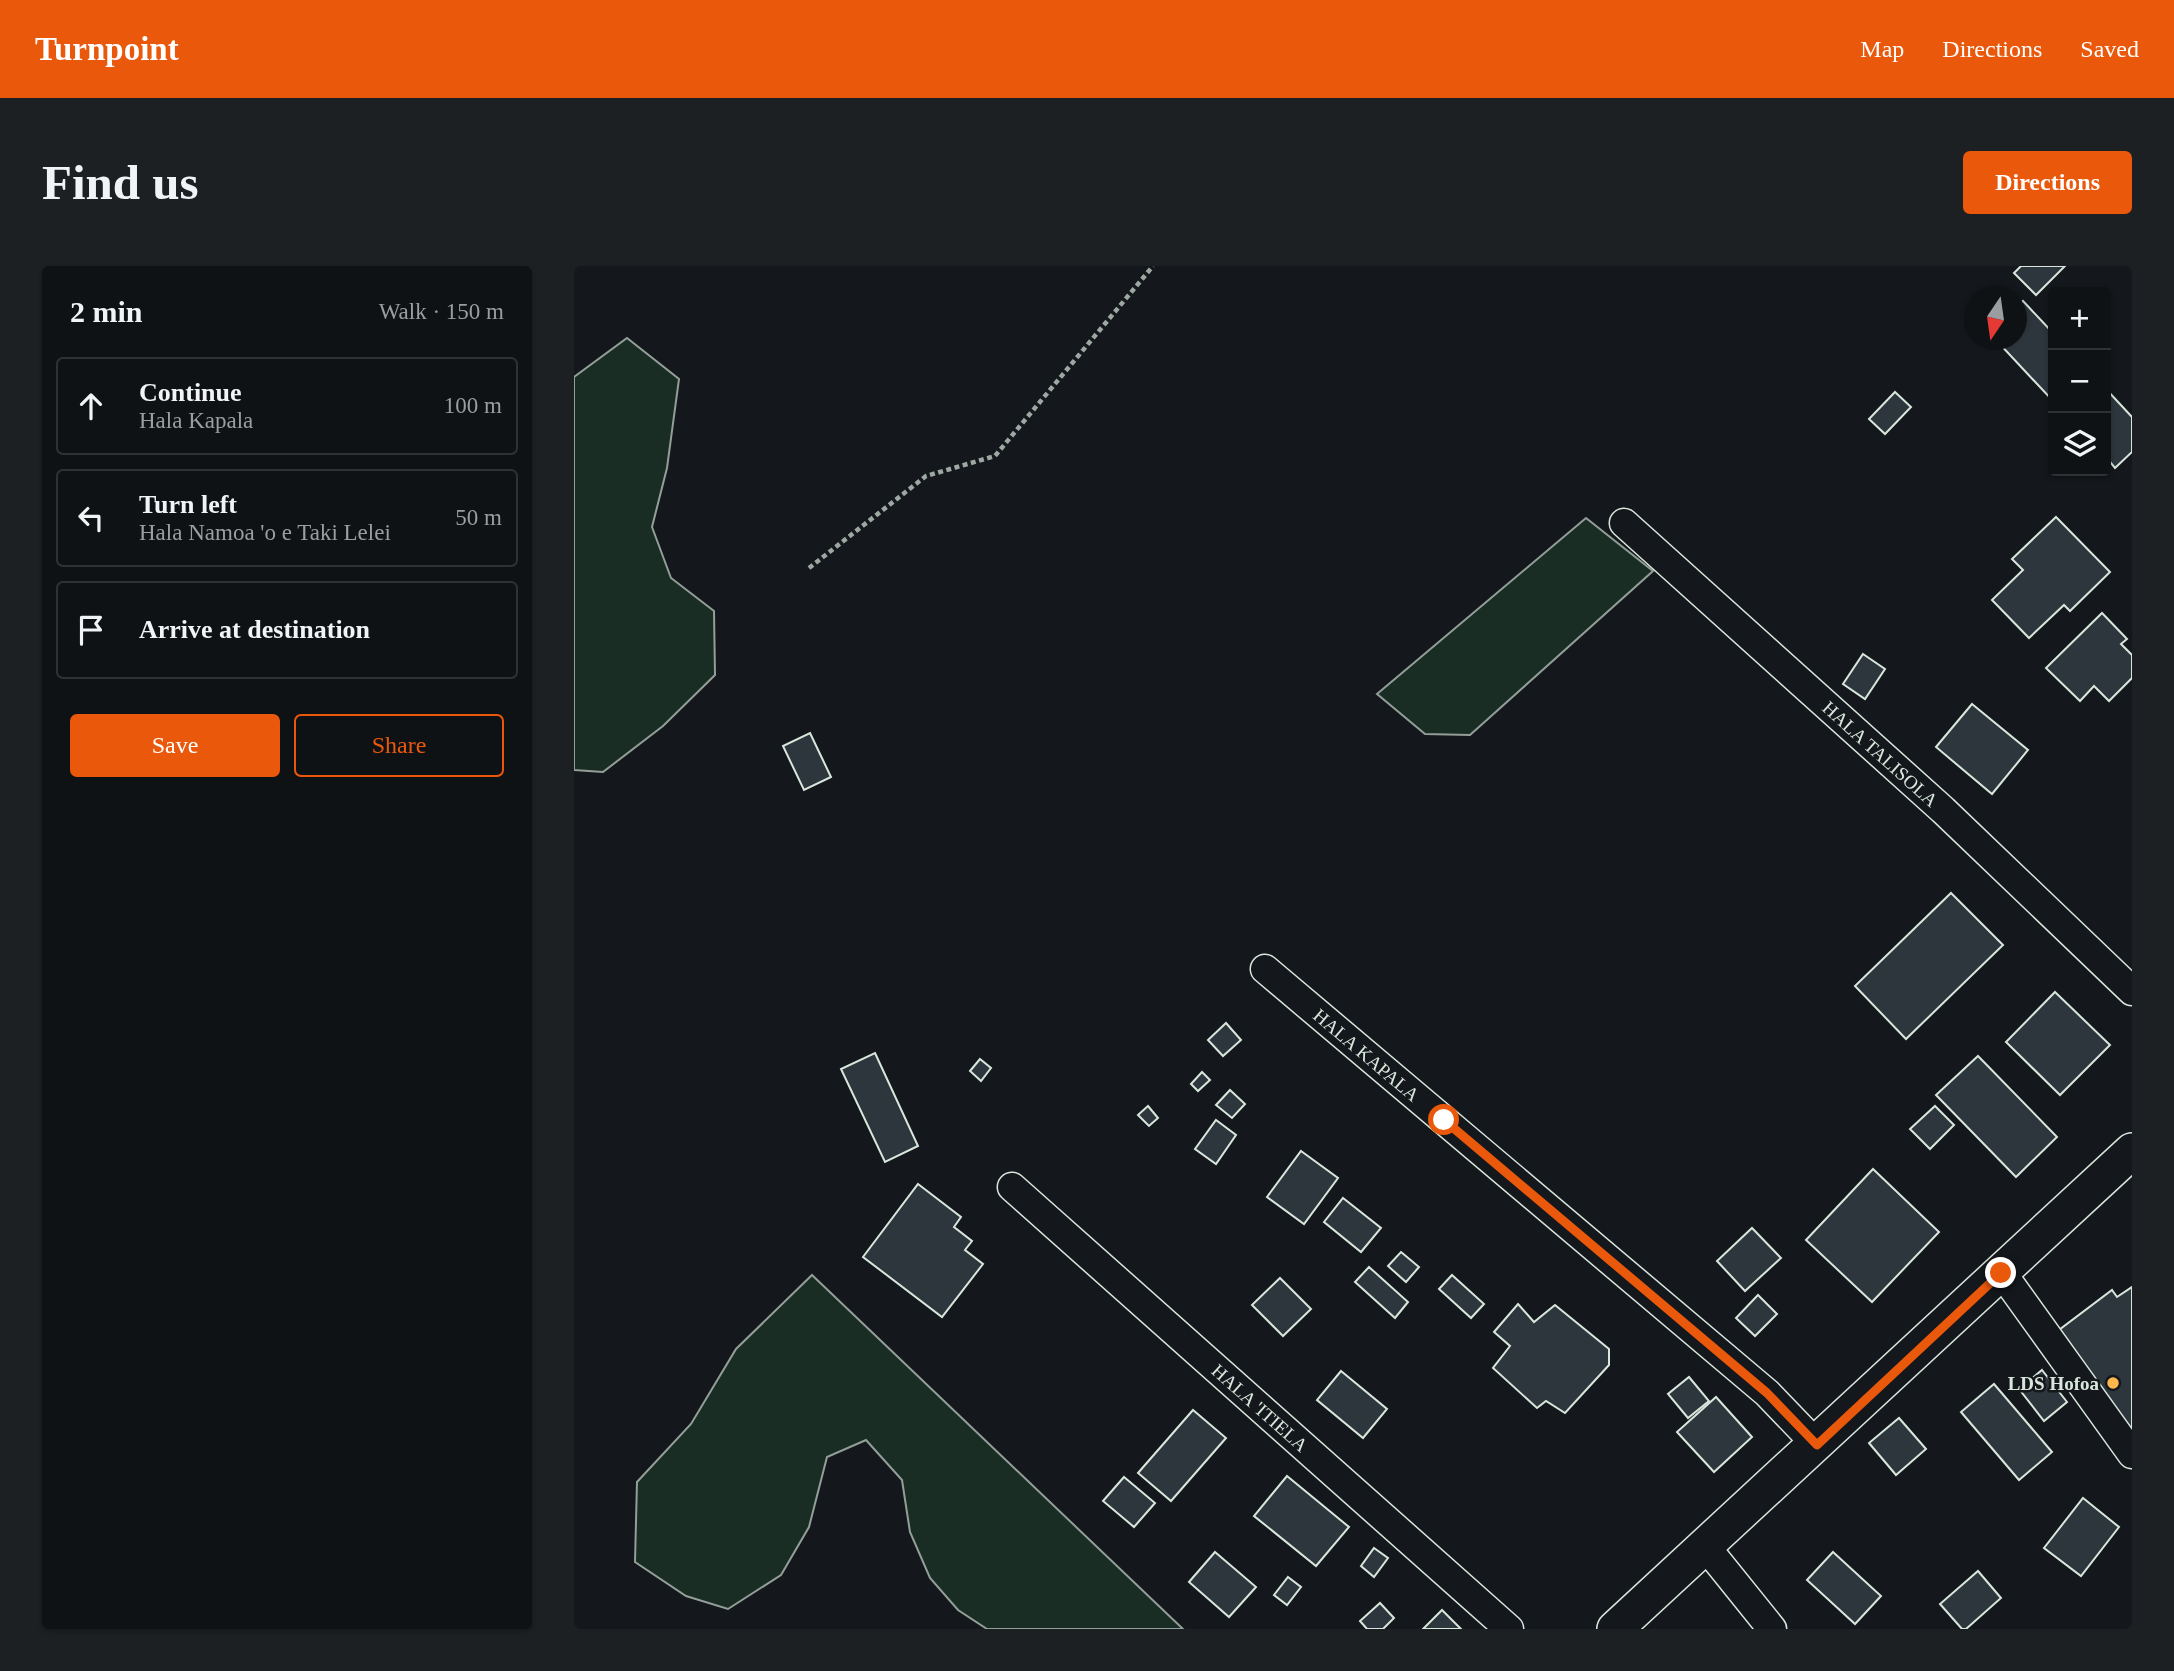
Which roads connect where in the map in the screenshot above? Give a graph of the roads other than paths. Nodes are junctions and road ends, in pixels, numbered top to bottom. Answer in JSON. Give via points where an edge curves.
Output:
{"nodes":[{"id":1,"x":1624,"y":523,"type":"dead end"},
{"id":2,"x":1265,"y":970,"type":"dead end"},
{"id":3,"x":2132,"y":991,"type":"edge"},
{"id":4,"x":2132,"y":1151,"type":"edge"},
{"id":5,"x":1012,"y":1187,"type":"dead end"},
{"id":6,"x":2001,"y":1273,"type":"junction"},
{"id":7,"x":1817,"y":1445,"type":"junction"},
{"id":8,"x":2132,"y":1454,"type":"edge"},
{"id":9,"x":1706,"y":1547,"type":"junction"},
{"id":10,"x":1509,"y":1629,"type":"edge"},
{"id":11,"x":1615,"y":1629,"type":"edge"},
{"id":12,"x":1772,"y":1629,"type":"edge"}],
"edges":[{"from":1,"to":3,"type":"street","name":"HALA TALISOLA","via":[[1943,810]]},
{"from":2,"to":7,"type":"street","name":"HALA KAPALA","via":[[1767,1393]]},
{"from":4,"to":6,"type":"street"},
{"from":5,"to":10,"type":"street","name":"HALA 'ITIELA"},
{"from":6,"to":7,"type":"street"},
{"from":6,"to":8,"type":"street"},
{"from":7,"to":9,"type":"street"},
{"from":9,"to":11,"type":"street"},
{"from":9,"to":12,"type":"street"}]}
